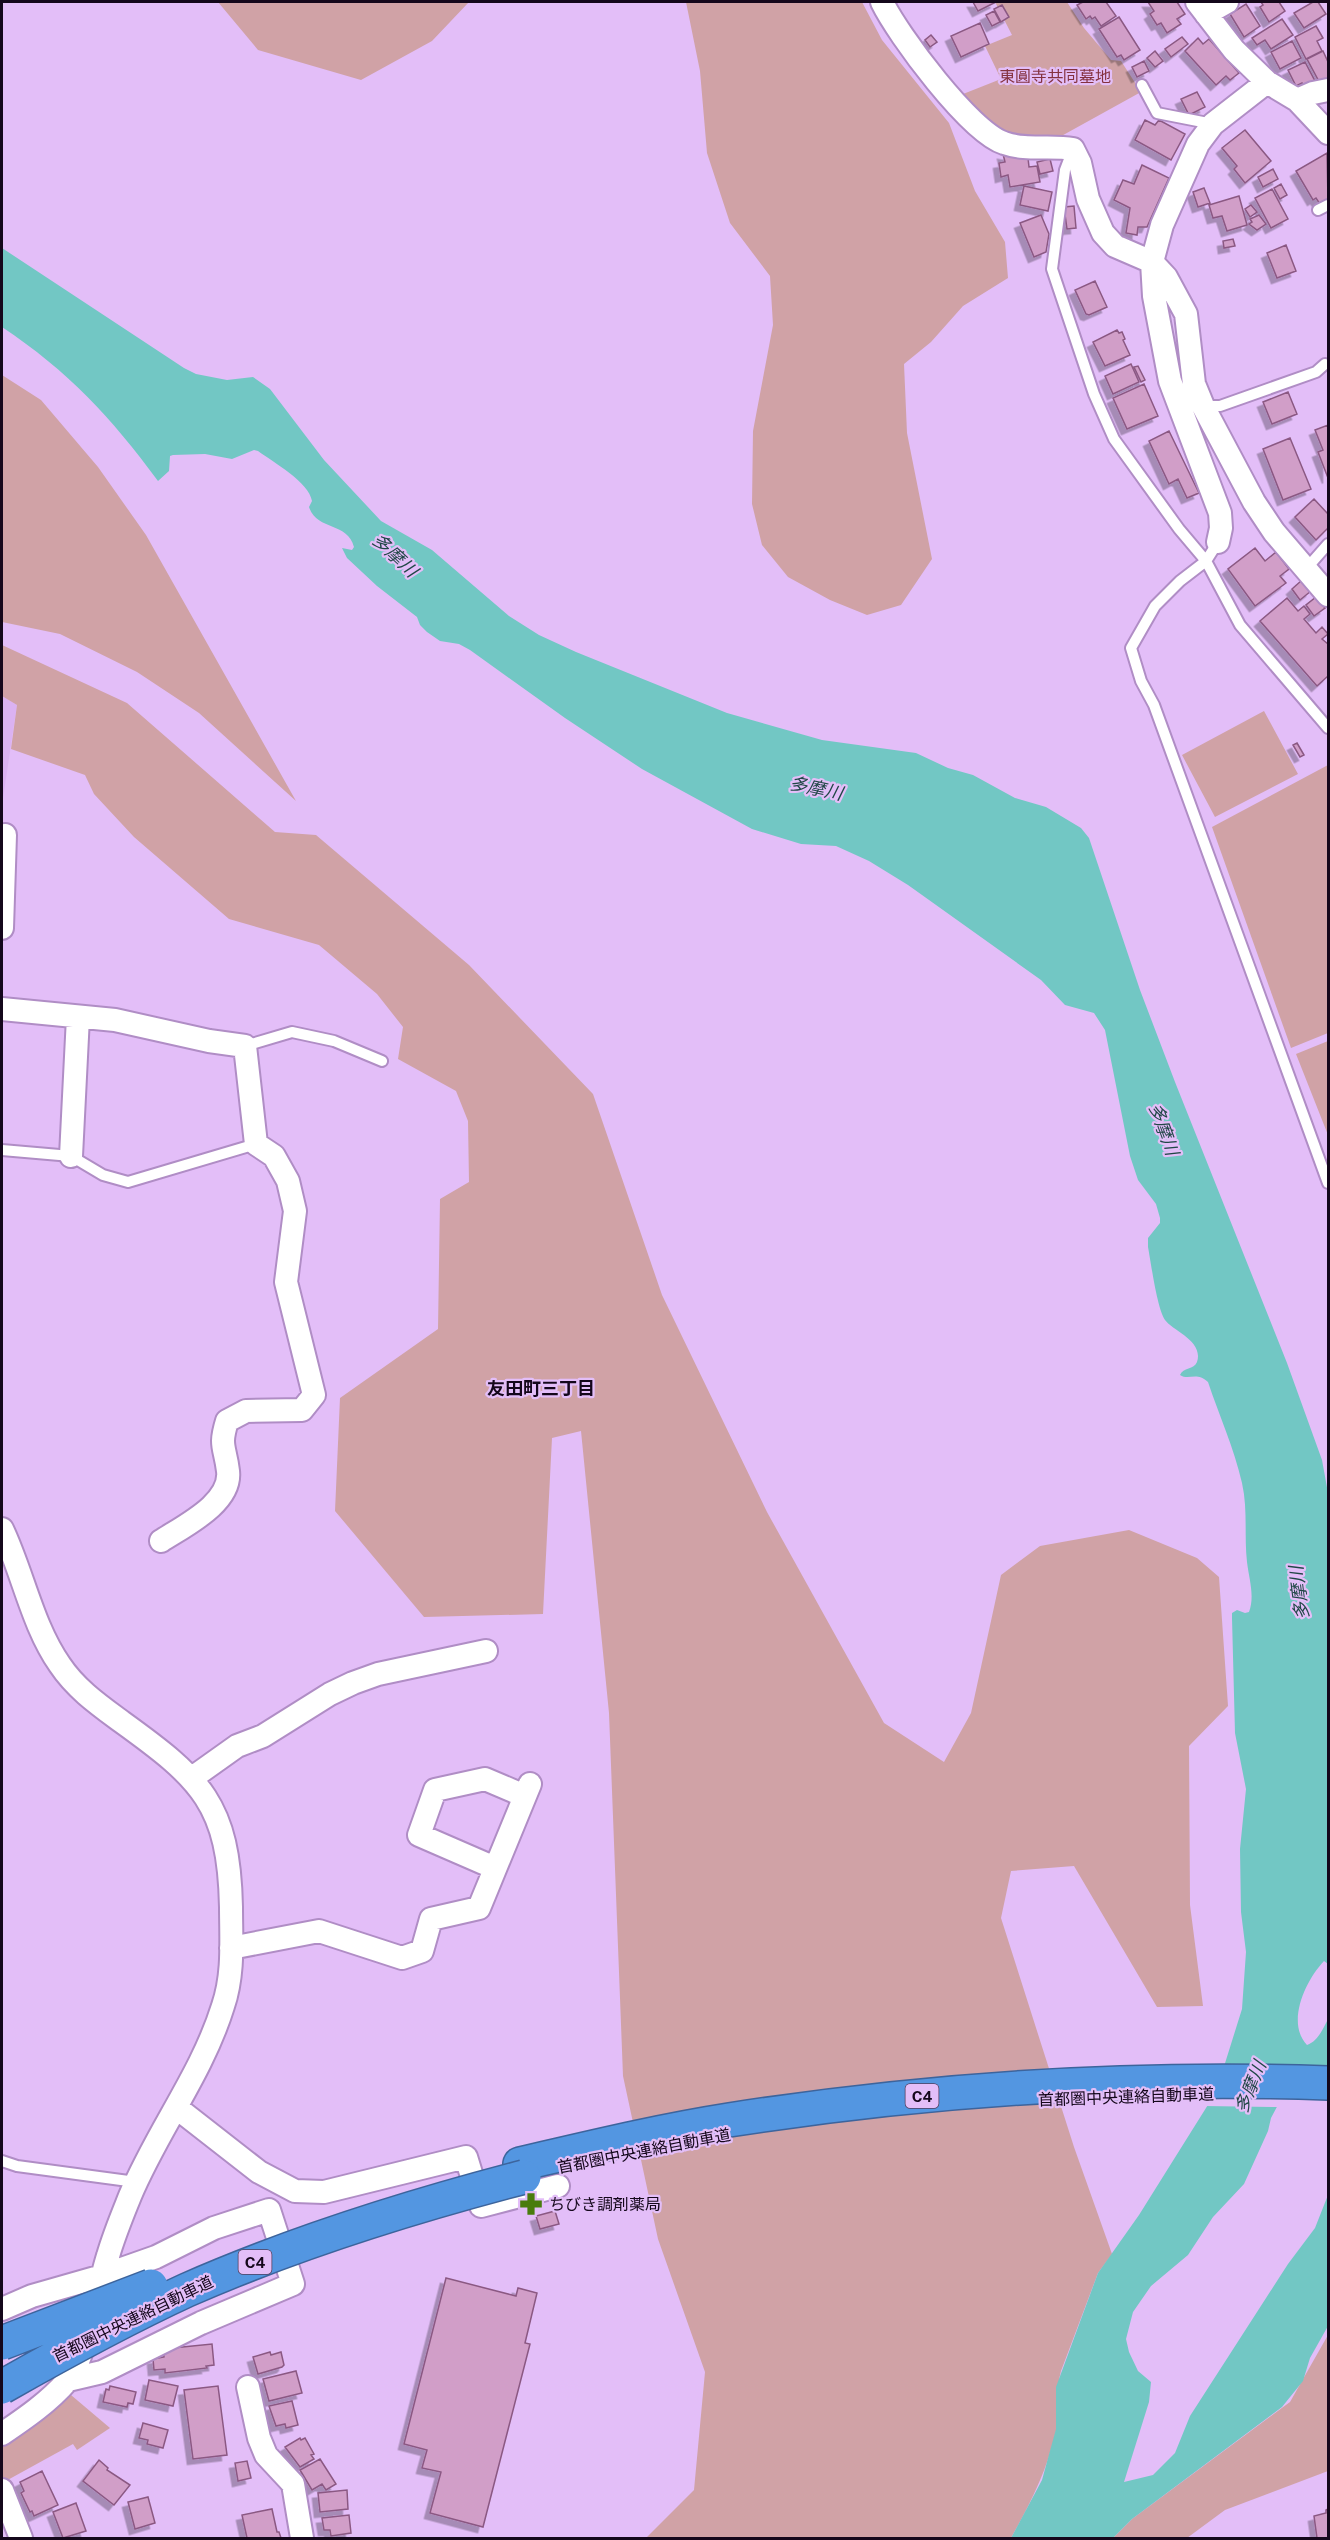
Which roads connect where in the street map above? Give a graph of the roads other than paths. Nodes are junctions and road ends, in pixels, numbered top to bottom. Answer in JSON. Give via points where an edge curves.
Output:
{"nodes":[{"id":1,"x":882,"y":2,"type":"edge"},
{"id":2,"x":1227,"y":2,"type":"edge"},
{"id":3,"x":1202,"y":8,"type":"edge"},
{"id":4,"x":1267,"y":82,"type":"junction"},
{"id":5,"x":1142,"y":85,"type":"dead end"},
{"id":6,"x":1329,"y":90,"type":"edge"},
{"id":7,"x":1297,"y":100,"type":"junction"},
{"id":8,"x":1213,"y":124,"type":"junction"},
{"id":9,"x":1329,"y":133,"type":"edge"},
{"id":10,"x":1073,"y":149,"type":"junction"},
{"id":11,"x":1152,"y":262,"type":"junction"},
{"id":12,"x":1325,"y":364,"type":"dead end"},
{"id":13,"x":1203,"y":406,"type":"junction"},
{"id":14,"x":1329,"y":544,"type":"edge"},
{"id":15,"x":1212,"y":551,"type":"junction"},
{"id":16,"x":1306,"y":568,"type":"junction"},
{"id":17,"x":1329,"y":595,"type":"edge"},
{"id":18,"x":1329,"y":728,"type":"edge"},
{"id":19,"x":5,"y":835,"type":"dead end"},
{"id":20,"x":2,"y":928,"type":"edge"},
{"id":21,"x":2,"y":1009,"type":"edge"},
{"id":22,"x":78,"y":1017,"type":"junction"},
{"id":23,"x":245,"y":1046,"type":"junction"},
{"id":24,"x":382,"y":1061,"type":"dead end"},
{"id":25,"x":256,"y":1144,"type":"junction"},
{"id":26,"x":2,"y":1150,"type":"edge"},
{"id":27,"x":71,"y":1156,"type":"junction"},
{"id":28,"x":1329,"y":1183,"type":"edge"},
{"id":29,"x":2,"y":1529,"type":"edge"},
{"id":30,"x":161,"y":1541,"type":"dead end"},
{"id":31,"x":486,"y":1651,"type":"dead end"},
{"id":32,"x":192,"y":1778,"type":"junction"},
{"id":33,"x":495,"y":1868,"type":"junction"},
{"id":34,"x":231,"y":1948,"type":"junction"},
{"id":35,"x":1329,"y":2083,"type":"edge"},
{"id":36,"x":1329,"y":2096,"type":"edge"},
{"id":37,"x":177,"y":2108,"type":"junction"},
{"id":38,"x":2,"y":2161,"type":"edge"},
{"id":39,"x":136,"y":2182,"type":"junction"},
{"id":40,"x":558,"y":2186,"type":"dead end"},
{"id":41,"x":102,"y":2276,"type":"junction"},
{"id":42,"x":2,"y":2308,"type":"edge"},
{"id":43,"x":2,"y":2343,"type":"edge"},
{"id":44,"x":68,"y":2380,"type":"junction"},
{"id":45,"x":2,"y":2387,"type":"edge"},
{"id":46,"x":248,"y":2387,"type":"dead end"},
{"id":47,"x":2,"y":2434,"type":"edge"},
{"id":48,"x":2,"y":2490,"type":"edge"},
{"id":49,"x":21,"y":2538,"type":"edge"},
{"id":50,"x":302,"y":2538,"type":"edge"}],
"edges":[{"from":1,"to":10,"type":"street","via":[[897,30],[964,114],[989,136],[1005,144]]},
{"from":2,"to":3,"type":"street"},
{"from":3,"to":4,"type":"street","via":[[1234,50]]},
{"from":4,"to":7,"type":"street"},
{"from":4,"to":8,"type":"street"},
{"from":5,"to":8,"type":"lane","via":[[1157,113]]},
{"from":6,"to":7,"type":"street"},
{"from":7,"to":9,"type":"street"},
{"from":8,"to":11,"type":"street","via":[[1186,167],[1162,225]]},
{"from":10,"to":11,"type":"street","via":[[1103,233],[1115,246]]},
{"from":10,"to":15,"type":"lane","via":[[1065,170],[1052,269],[1094,394],[1114,439],[1179,529]]},
{"from":11,"to":13,"type":"street","via":[[1167,277],[1186,314],[1194,384]]},
{"from":11,"to":15,"type":"street","via":[[1154,296],[1170,381],[1220,513],[1221,528]]},
{"from":12,"to":13,"type":"lane","via":[[1316,372],[1220,406]]},
{"from":13,"to":16,"type":"street","via":[[1274,532]]},
{"from":14,"to":16,"type":"lane"},
{"from":15,"to":18,"type":"lane","via":[[1239,625]]},
{"from":15,"to":28,"type":"lane","via":[[1155,606],[1131,648]]},
{"from":16,"to":17,"type":"street"},
{"from":19,"to":20,"type":"street"},
{"from":21,"to":22,"type":"street"},
{"from":22,"to":23,"type":"street","via":[[115,1020]]},
{"from":22,"to":27,"type":"street"},
{"from":23,"to":24,"type":"lane","via":[[292,1032],[334,1041]]},
{"from":23,"to":25,"type":"street"},
{"from":25,"to":27,"type":"lane","via":[[128,1182],[103,1175]]},
{"from":25,"to":30,"type":"street","via":[[274,1156],[288,1181],[295,1211],[286,1282],[314,1395],[302,1410],[246,1411],[227,1421],[221,1440],[229,1473],[226,1487],[208,1511]]},
{"from":26,"to":27,"type":"lane"},
{"from":29,"to":32,"type":"street","via":[[60,1665],[89,1699]]},
{"from":31,"to":32,"type":"street","via":[[353,1683],[264,1736],[237,1746]]},
{"from":32,"to":34,"type":"street","via":[[216,1816],[228,1854]]},
{"from":33,"to":33,"type":"street","via":[[527,1790],[485,1779],[435,1790],[419,1835]]},
{"from":33,"to":34,"type":"street","via":[[479,1908],[431,1919],[422,1951],[402,1958],[319,1931]]},
{"from":34,"to":37,"type":"street","via":[[223,2008]]},
{"from":35,"to":43,"type":"highway","name":"首都圏中央連絡自動車道","number":"C4","bridge":true,"via":[[1083,2082],[1003,2088],[814,2108],[650,2135],[520,2164],[361,2211]]},
{"from":36,"to":45,"type":"highway","name":"首都圏中央連絡自動車道","number":"C4","bridge":true,"via":[[1094,2095],[995,2102],[729,2133],[582,2162],[442,2198],[271,2256],[187,2290]]},
{"from":37,"to":39,"type":"street"},
{"from":37,"to":40,"type":"street","via":[[259,2172],[295,2191],[324,2192],[466,2157],[481,2206]]},
{"from":38,"to":39,"type":"lane"},
{"from":39,"to":41,"type":"street"},
{"from":41,"to":42,"type":"street"},
{"from":41,"to":44,"type":"street","via":[[79,2360]]},
{"from":41,"to":44,"type":"street","via":[[156,2257],[214,2228],[269,2210],[293,2284],[201,2323],[102,2372]]},
{"from":44,"to":47,"type":"street","via":[[35,2411]]},
{"from":46,"to":50,"type":"street","via":[[266,2455],[293,2484]]},
{"from":48,"to":49,"type":"street"}]}
